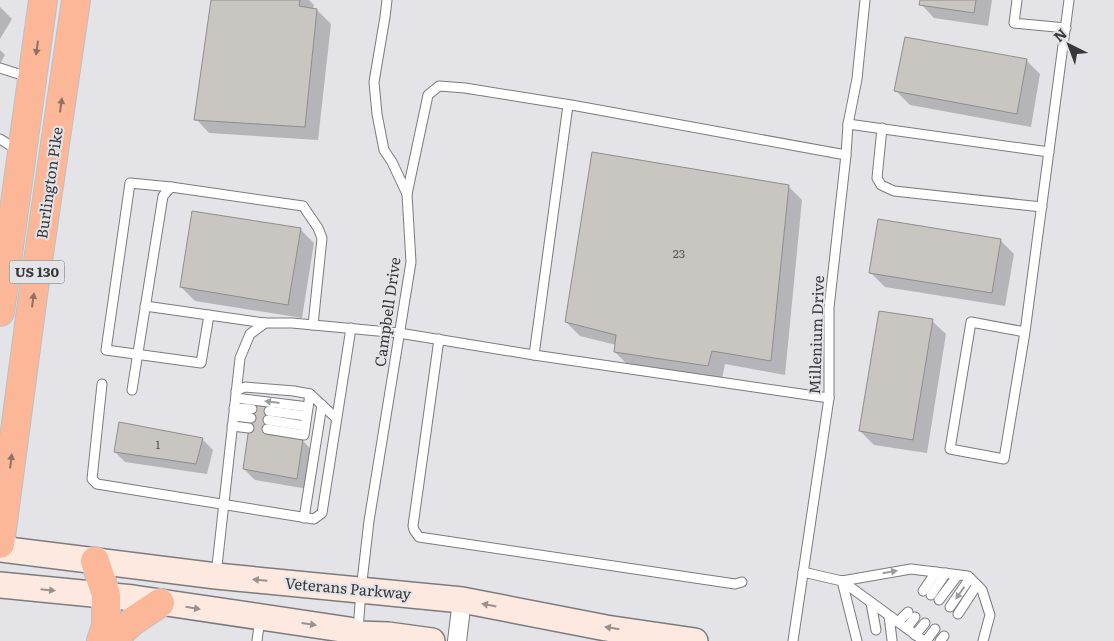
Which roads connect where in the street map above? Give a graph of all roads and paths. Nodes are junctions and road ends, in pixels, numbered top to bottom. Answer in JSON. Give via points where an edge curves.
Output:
{"nodes":[{"id":1,"x":44,"y":0,"type":"edge"},
{"id":2,"x":76,"y":0,"type":"edge"},
{"id":3,"x":387,"y":0,"type":"edge"},
{"id":4,"x":865,"y":0,"type":"edge"},
{"id":5,"x":1017,"y":0,"type":"edge"},
{"id":6,"x":1070,"y":0,"type":"edge"},
{"id":7,"x":1066,"y":28,"type":"junction"},
{"id":8,"x":0,"y":68,"type":"edge"},
{"id":9,"x":32,"y":79,"type":"junction"},
{"id":10,"x":568,"y":105,"type":"junction"},
{"id":11,"x":848,"y":124,"type":"junction"},
{"id":12,"x":882,"y":128,"type":"junction"},
{"id":13,"x":11,"y":146,"type":"edge"},
{"id":14,"x":1050,"y":152,"type":"junction"},
{"id":15,"x":846,"y":155,"type":"junction"},
{"id":16,"x":171,"y":187,"type":"junction"},
{"id":17,"x":407,"y":194,"type":"junction"},
{"id":18,"x":1042,"y":207,"type":"junction"},
{"id":19,"x":5,"y":240,"type":"edge"},
{"id":20,"x":2,"y":283,"type":"edge"},
{"id":21,"x":145,"y":306,"type":"junction"},
{"id":22,"x":0,"y":312,"type":"edge"},
{"id":23,"x":208,"y":315,"type":"junction"},
{"id":24,"x":265,"y":323,"type":"junction"},
{"id":25,"x":313,"y":325,"type":"junction"},
{"id":26,"x":352,"y":328,"type":"junction"},
{"id":27,"x":1025,"y":332,"type":"junction"},
{"id":28,"x":399,"y":333,"type":"junction"},
{"id":29,"x":439,"y":339,"type":"junction"},
{"id":30,"x":138,"y":354,"type":"junction"},
{"id":31,"x":534,"y":355,"type":"junction"},
{"id":32,"x":102,"y":384,"type":"dead end"},
{"id":33,"x":132,"y":390,"type":"dead end"},
{"id":34,"x":236,"y":394,"type":"junction"},
{"id":35,"x":310,"y":394,"type":"junction"},
{"id":36,"x":829,"y":398,"type":"junction"},
{"id":37,"x":322,"y":405,"type":"junction"},
{"id":38,"x":234,"y":412,"type":"junction"},
{"id":39,"x":307,"y":412,"type":"junction"},
{"id":40,"x":251,"y":413,"type":"dead end"},
{"id":41,"x":336,"y":418,"type":"junction"},
{"id":42,"x":232,"y":426,"type":"junction"},
{"id":43,"x":249,"y":428,"type":"dead end"},
{"id":44,"x":224,"y":504,"type":"junction"},
{"id":45,"x":304,"y":518,"type":"junction"},
{"id":46,"x":0,"y":544,"type":"edge"},
{"id":47,"x":0,"y":549,"type":"edge"},
{"id":48,"x":95,"y":561,"type":"junction"},
{"id":49,"x":803,"y":572,"type":"junction"},
{"id":50,"x":941,"y":572,"type":"junction"},
{"id":51,"x":958,"y":574,"type":"junction"},
{"id":52,"x":216,"y":576,"type":"junction"},
{"id":53,"x":842,"y":581,"type":"junction"},
{"id":54,"x":742,"y":582,"type":"dead end"},
{"id":55,"x":976,"y":584,"type":"junction"},
{"id":56,"x":0,"y":585,"type":"edge"},
{"id":57,"x":361,"y":590,"type":"junction"},
{"id":58,"x":927,"y":593,"type":"dead end"},
{"id":59,"x":106,"y":595,"type":"junction"},
{"id":60,"x":462,"y":600,"type":"junction"},
{"id":61,"x":939,"y":600,"type":"dead end"},
{"id":62,"x":160,"y":602,"type":"junction"},
{"id":63,"x":871,"y":603,"type":"junction"},
{"id":64,"x":950,"y":607,"type":"dead end"},
{"id":65,"x":958,"y":614,"type":"dead end"},
{"id":66,"x":889,"y":616,"type":"junction"},
{"id":67,"x":898,"y":622,"type":"junction"},
{"id":68,"x":925,"y":623,"type":"dead end"},
{"id":69,"x":258,"y":629,"type":"edge"},
{"id":70,"x":935,"y":629,"type":"dead end"},
{"id":71,"x":876,"y":630,"type":"dead end"},
{"id":72,"x":358,"y":634,"type":"junction"},
{"id":73,"x":911,"y":634,"type":"edge"},
{"id":74,"x":892,"y":640,"type":"edge"},
{"id":75,"x":101,"y":641,"type":"edge"},
{"id":76,"x":111,"y":641,"type":"edge"},
{"id":77,"x":432,"y":641,"type":"edge"},
{"id":78,"x":456,"y":641,"type":"edge"},
{"id":79,"x":695,"y":641,"type":"edge"},
{"id":80,"x":793,"y":641,"type":"edge"},
{"id":81,"x":857,"y":641,"type":"edge"},
{"id":82,"x":925,"y":641,"type":"edge"},
{"id":83,"x":983,"y":641,"type":"edge"}],
"edges":[{"from":1,"to":9,"type":"highway","number":"US 130","one_way":true},
{"from":46,"to":2,"type":"highway","name":"Burlington Pike","number":"US 130","one_way":true},
{"from":3,"to":17,"type":"lane","name":"Campbell Drive","via":[[374,82],[377,114],[384,150]]},
{"from":4,"to":11,"type":"lane","name":"Millenium Drive","via":[[857,79]]},
{"from":5,"to":7,"type":"lane","via":[[1014,23]]},
{"from":6,"to":7,"type":"lane"},
{"from":7,"to":14,"type":"lane"},
{"from":8,"to":9,"type":"lane"},
{"from":9,"to":13,"type":"highway","number":"US 130"},
{"from":10,"to":15,"type":"lane"},
{"from":10,"to":17,"type":"lane","via":[[439,86],[428,95]]},
{"from":10,"to":31,"type":"lane"},
{"from":11,"to":12,"type":"lane"},
{"from":11,"to":15,"type":"lane","name":"Millenium Drive"},
{"from":12,"to":14,"type":"lane"},
{"from":12,"to":18,"type":"lane","via":[[877,178],[894,191]]},
{"from":13,"to":19,"type":"highway","number":"US 130","via":[[13,185]]},
{"from":14,"to":18,"type":"lane"},
{"from":15,"to":36,"type":"lane","name":"Millenium Drive","via":[[829,308]]},
{"from":16,"to":21,"type":"lane","via":[[163,196]]},
{"from":16,"to":25,"type":"lane","via":[[303,206],[322,238]]},
{"from":16,"to":30,"type":"lane","via":[[130,183],[106,350]]},
{"from":17,"to":28,"type":"lane","name":"Campbell Drive","via":[[411,262]]},
{"from":18,"to":27,"type":"lane"},
{"from":19,"to":20,"type":"highway","number":"US 130"},
{"from":20,"to":22,"type":"highway","number":"US 130"},
{"from":21,"to":23,"type":"lane"},
{"from":21,"to":30,"type":"lane"},
{"from":23,"to":24,"type":"lane"},
{"from":23,"to":30,"type":"lane","via":[[201,363]]},
{"from":24,"to":25,"type":"lane"},
{"from":24,"to":34,"type":"lane","via":[[250,334],[240,358]]},
{"from":25,"to":26,"type":"lane"},
{"from":26,"to":28,"type":"lane"},
{"from":26,"to":41,"type":"lane"},
{"from":27,"to":27,"type":"lane","via":[[971,322],[950,449],[1004,458]]},
{"from":28,"to":29,"type":"lane"},
{"from":28,"to":57,"type":"lane","name":"Campbell Drive"},
{"from":29,"to":31,"type":"lane"},
{"from":29,"to":54,"type":"lane","via":[[413,526],[419,537],[735,584]]},
{"from":30,"to":33,"type":"lane"},
{"from":31,"to":36,"type":"lane"},
{"from":32,"to":44,"type":"lane","via":[[94,482]]},
{"from":34,"to":35,"type":"lane","via":[[245,387]]},
{"from":34,"to":38,"type":"lane"},
{"from":39,"to":34,"type":"lane","one_way":true},
{"from":35,"to":37,"type":"lane"},
{"from":35,"to":39,"type":"lane"},
{"from":36,"to":49,"type":"lane","name":"Millenium Drive"},
{"from":37,"to":41,"type":"lane"},
{"from":37,"to":45,"type":"lane"},
{"from":38,"to":40,"type":"lane"},
{"from":38,"to":42,"type":"lane"},
{"from":39,"to":39,"type":"lane","via":[[305,430],[268,420]]},
{"from":41,"to":45,"type":"lane","via":[[322,513],[314,519]]},
{"from":42,"to":43,"type":"lane"},
{"from":42,"to":44,"type":"lane"},
{"from":44,"to":45,"type":"lane"},
{"from":44,"to":52,"type":"lane"},
{"from":47,"to":48,"type":"main road","name":"Veterans Parkway"},
{"from":48,"to":52,"type":"main road","name":"Veterans Parkway"},
{"from":48,"to":59,"type":"highway"},
{"from":49,"to":53,"type":"lane"},
{"from":49,"to":80,"type":"lane","name":"Millenium Drive"},
{"from":50,"to":51,"type":"lane"},
{"from":53,"to":50,"type":"lane","one_way":true,"via":[[911,569]]},
{"from":50,"to":58,"type":"lane"},
{"from":51,"to":55,"type":"lane","via":[[968,576]]},
{"from":51,"to":61,"type":"lane"},
{"from":57,"to":52,"type":"main road","name":"Veterans Parkway","one_way":true},
{"from":53,"to":63,"type":"lane"},
{"from":53,"to":81,"type":"lane"},
{"from":55,"to":64,"type":"lane","one_way":true},
{"from":55,"to":65,"type":"lane"},
{"from":55,"to":83,"type":"lane","via":[[990,615]]},
{"from":56,"to":59,"type":"main road","one_way":true},
{"from":57,"to":60,"type":"main road","name":"Veterans Parkway"},
{"from":57,"to":72,"type":"lane","name":"Campbell Drive"},
{"from":59,"to":62,"type":"main road"},
{"from":59,"to":75,"type":"highway","via":[[106,626]]},
{"from":60,"to":78,"type":"street"},
{"from":79,"to":60,"type":"main road","name":"Veterans Parkway","one_way":true,"via":[[606,628]]},
{"from":62,"to":69,"type":"main road","one_way":true},
{"from":62,"to":76,"type":"highway"},
{"from":63,"to":66,"type":"lane"},
{"from":63,"to":71,"type":"lane"},
{"from":66,"to":67,"type":"lane"},
{"from":66,"to":74,"type":"lane"},
{"from":67,"to":73,"type":"lane"},
{"from":67,"to":73,"type":"lane","via":[[912,615]]},
{"from":68,"to":73,"type":"lane"},
{"from":69,"to":72,"type":"main road","one_way":true,"via":[[349,630]]},
{"from":70,"to":82,"type":"lane"},
{"from":72,"to":77,"type":"main road"},
{"from":73,"to":82,"type":"lane"}]}
